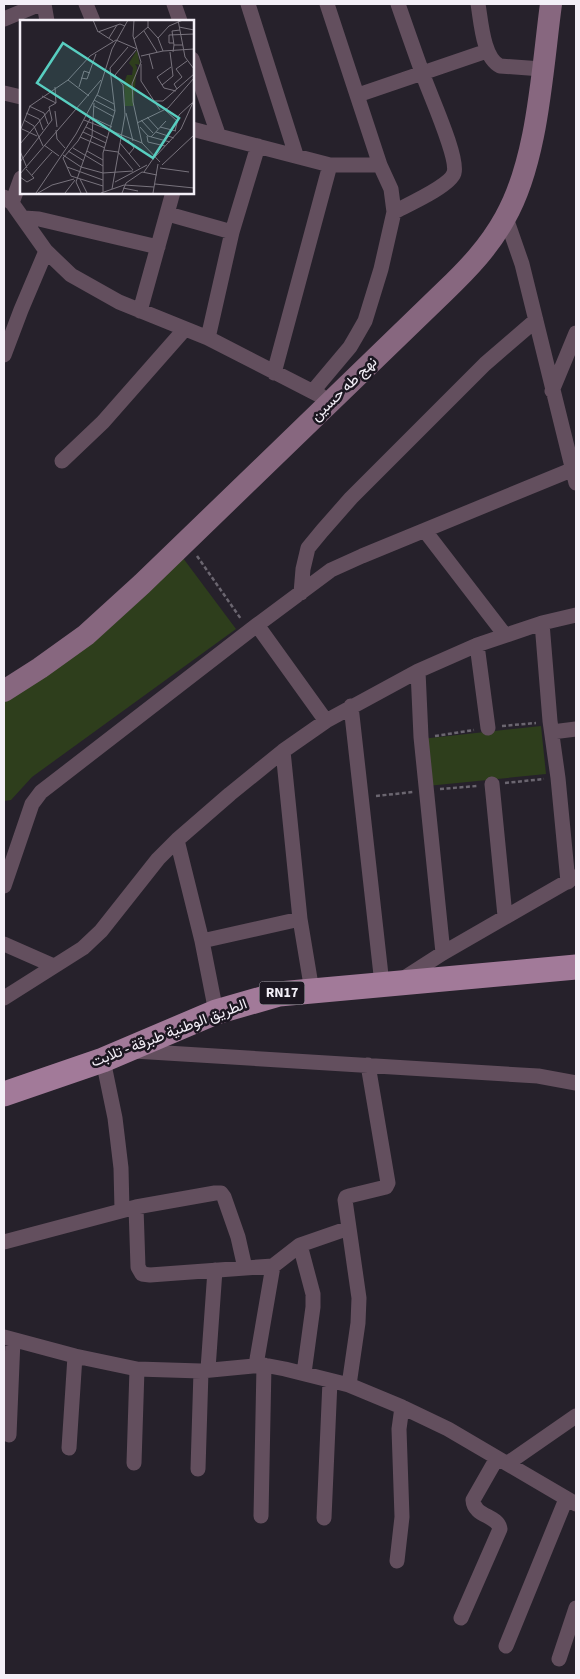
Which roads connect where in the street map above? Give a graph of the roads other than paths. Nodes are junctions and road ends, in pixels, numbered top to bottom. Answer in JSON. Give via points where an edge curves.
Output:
{"nodes":[{"id":1,"x":42,"y":4,"type":"edge"},
{"id":2,"x":86,"y":4,"type":"edge"},
{"id":3,"x":174,"y":4,"type":"edge"},
{"id":4,"x":248,"y":4,"type":"edge"},
{"id":5,"x":327,"y":4,"type":"edge"},
{"id":6,"x":398,"y":4,"type":"edge"},
{"id":7,"x":478,"y":4,"type":"edge"},
{"id":8,"x":551,"y":4,"type":"edge"},
{"id":9,"x":4,"y":19,"type":"edge"},
{"id":10,"x":47,"y":20,"type":"edge"},
{"id":11,"x":93,"y":20,"type":"edge"},
{"id":12,"x":180,"y":20,"type":"edge"},
{"id":13,"x":487,"y":52,"type":"junction"},
{"id":14,"x":194,"y":65,"type":"edge"},
{"id":15,"x":542,"y":69,"type":"junction"},
{"id":16,"x":422,"y":73,"type":"junction"},
{"id":17,"x":4,"y":94,"type":"edge"},
{"id":18,"x":358,"y":95,"type":"junction"},
{"id":19,"x":20,"y":97,"type":"edge"},
{"id":20,"x":194,"y":129,"type":"edge"},
{"id":21,"x":218,"y":134,"type":"junction"},
{"id":22,"x":258,"y":146,"type":"junction"},
{"id":23,"x":296,"y":155,"type":"junction"},
{"id":24,"x":330,"y":164,"type":"junction"},
{"id":25,"x":380,"y":165,"type":"junction"},
{"id":26,"x":20,"y":180,"type":"edge"},
{"id":27,"x":173,"y":194,"type":"edge"},
{"id":28,"x":8,"y":200,"type":"edge"},
{"id":29,"x":394,"y":212,"type":"junction"},
{"id":30,"x":168,"y":214,"type":"junction"},
{"id":31,"x":24,"y":218,"type":"junction"},
{"id":32,"x":506,"y":218,"type":"junction"},
{"id":33,"x":232,"y":232,"type":"junction"},
{"id":34,"x":158,"y":247,"type":"junction"},
{"id":35,"x":46,"y":251,"type":"junction"},
{"id":36,"x":140,"y":311,"type":"junction"},
{"id":37,"x":536,"y":320,"type":"junction"},
{"id":38,"x":184,"y":330,"type":"junction"},
{"id":39,"x":576,"y":333,"type":"edge"},
{"id":40,"x":208,"y":338,"type":"junction"},
{"id":41,"x":4,"y":355,"type":"edge"},
{"id":42,"x":274,"y":373,"type":"junction"},
{"id":43,"x":552,"y":391,"type":"junction"},
{"id":44,"x":322,"y":396,"type":"junction"},
{"id":45,"x":62,"y":461,"type":"dead end"},
{"id":46,"x":575,"y":474,"type":"edge"},
{"id":47,"x":426,"y":531,"type":"junction"},
{"id":48,"x":300,"y":593,"type":"junction"},
{"id":49,"x":576,"y":615,"type":"edge"},
{"id":50,"x":542,"y":623,"type":"junction"},
{"id":51,"x":253,"y":628,"type":"junction"},
{"id":52,"x":505,"y":634,"type":"junction"},
{"id":53,"x":477,"y":645,"type":"junction"},
{"id":54,"x":418,"y":671,"type":"junction"},
{"id":55,"x":4,"y":690,"type":"edge"},
{"id":56,"x":351,"y":706,"type":"junction"},
{"id":57,"x":326,"y":721,"type":"junction"},
{"id":58,"x":488,"y":728,"type":"dead end"},
{"id":59,"x":576,"y":729,"type":"edge"},
{"id":60,"x":552,"y":732,"type":"junction"},
{"id":61,"x":283,"y":751,"type":"junction"},
{"id":62,"x":492,"y":784,"type":"road end"},
{"id":63,"x":177,"y":840,"type":"junction"},
{"id":64,"x":572,"y":879,"type":"edge"},
{"id":65,"x":4,"y":886,"type":"edge"},
{"id":66,"x":505,"y":916,"type":"junction"},
{"id":67,"x":300,"y":919,"type":"junction"},
{"id":68,"x":202,"y":941,"type":"junction"},
{"id":69,"x":4,"y":944,"type":"edge"},
{"id":70,"x":443,"y":953,"type":"junction"},
{"id":71,"x":54,"y":966,"type":"junction"},
{"id":72,"x":576,"y":967,"type":"edge"},
{"id":73,"x":389,"y":984,"type":"junction"},
{"id":74,"x":312,"y":991,"type":"junction"},
{"id":75,"x":4,"y":998,"type":"edge"},
{"id":76,"x":216,"y":1012,"type":"junction"},
{"id":77,"x":113,"y":1055,"type":"junction"},
{"id":78,"x":368,"y":1065,"type":"junction"},
{"id":79,"x":576,"y":1083,"type":"edge"},
{"id":80,"x":4,"y":1094,"type":"edge"},
{"id":81,"x":129,"y":1209,"type":"junction"},
{"id":82,"x":349,"y":1228,"type":"junction"},
{"id":83,"x":4,"y":1242,"type":"edge"},
{"id":84,"x":300,"y":1245,"type":"junction"},
{"id":85,"x":273,"y":1266,"type":"junction"},
{"id":86,"x":245,"y":1268,"type":"junction"},
{"id":87,"x":215,"y":1270,"type":"junction"},
{"id":88,"x":8,"y":1338,"type":"edge"},
{"id":89,"x":75,"y":1356,"type":"junction"},
{"id":90,"x":260,"y":1365,"type":"junction"},
{"id":91,"x":137,"y":1369,"type":"junction"},
{"id":92,"x":204,"y":1370,"type":"junction"},
{"id":93,"x":304,"y":1373,"type":"junction"},
{"id":94,"x":330,"y":1381,"type":"junction"},
{"id":95,"x":349,"y":1385,"type":"junction"},
{"id":96,"x":402,"y":1407,"type":"junction"},
{"id":97,"x":576,"y":1416,"type":"edge"},
{"id":98,"x":9,"y":1435,"type":"dead end"},
{"id":99,"x":69,"y":1448,"type":"dead end"},
{"id":100,"x":503,"y":1461,"type":"junction"},
{"id":101,"x":134,"y":1463,"type":"dead end"},
{"id":102,"x":198,"y":1469,"type":"dead end"},
{"id":103,"x":571,"y":1501,"type":"edge"},
{"id":104,"x":260,"y":1516,"type":"dead end"},
{"id":105,"x":324,"y":1518,"type":"dead end"},
{"id":106,"x":397,"y":1561,"type":"dead end"},
{"id":107,"x":576,"y":1608,"type":"edge"},
{"id":108,"x":461,"y":1618,"type":"dead end"},
{"id":109,"x":506,"y":1646,"type":"dead end"},
{"id":110,"x":559,"y":1659,"type":"dead end"}],
"edges":[{"from":1,"to":9,"type":"street"},
{"from":1,"to":10,"type":"street"},
{"from":2,"to":11,"type":"street"},
{"from":3,"to":12,"type":"street"},
{"from":4,"to":23,"type":"street"},
{"from":5,"to":18,"type":"street"},
{"from":6,"to":16,"type":"street"},
{"from":7,"to":13,"type":"street"},
{"from":8,"to":15,"type":"main road","name":"نهج طه حسين"},
{"from":13,"to":15,"type":"street","via":[[494,64],[500,66]]},
{"from":13,"to":16,"type":"street"},
{"from":14,"to":21,"type":"street"},
{"from":15,"to":32,"type":"main road","name":"نهج طه حسين","via":[[532,142],[518,191]]},
{"from":16,"to":18,"type":"street"},
{"from":16,"to":29,"type":"street","via":[[454,160],[454,172],[451,179],[440,187]]},
{"from":17,"to":19,"type":"street"},
{"from":18,"to":25,"type":"street"},
{"from":20,"to":21,"type":"street"},
{"from":21,"to":22,"type":"street"},
{"from":22,"to":23,"type":"street"},
{"from":22,"to":33,"type":"street"},
{"from":23,"to":24,"type":"street"},
{"from":24,"to":25,"type":"street"},
{"from":24,"to":42,"type":"street"},
{"from":25,"to":29,"type":"street","via":[[391,189]]},
{"from":26,"to":28,"type":"street"},
{"from":27,"to":30,"type":"street"},
{"from":28,"to":31,"type":"street"},
{"from":29,"to":44,"type":"street","via":[[365,321]]},
{"from":30,"to":33,"type":"street"},
{"from":30,"to":34,"type":"street"},
{"from":31,"to":34,"type":"street"},
{"from":31,"to":35,"type":"street"},
{"from":32,"to":37,"type":"street"},
{"from":32,"to":44,"type":"main road","name":"نهج طه حسين","via":[[476,261]]},
{"from":33,"to":40,"type":"street"},
{"from":34,"to":36,"type":"street"},
{"from":35,"to":36,"type":"street","via":[[71,275]]},
{"from":35,"to":41,"type":"street"},
{"from":36,"to":38,"type":"street"},
{"from":37,"to":43,"type":"street"},
{"from":37,"to":48,"type":"street","via":[[485,364],[322,530],[308,548]]},
{"from":38,"to":40,"type":"street"},
{"from":38,"to":45,"type":"street","via":[[103,422]]},
{"from":39,"to":43,"type":"street"},
{"from":40,"to":42,"type":"street"},
{"from":42,"to":44,"type":"street"},
{"from":43,"to":46,"type":"street"},
{"from":44,"to":55,"type":"main road","name":"نهج طه حسين","via":[[142,584],[86,635]]},
{"from":46,"to":47,"type":"street"},
{"from":47,"to":48,"type":"street","via":[[331,570]]},
{"from":47,"to":52,"type":"street"},
{"from":48,"to":51,"type":"street"},
{"from":49,"to":50,"type":"street"},
{"from":50,"to":52,"type":"street"},
{"from":50,"to":60,"type":"street"},
{"from":51,"to":57,"type":"street"},
{"from":51,"to":65,"type":"street","via":[[41,792],[32,804]]},
{"from":52,"to":53,"type":"street"},
{"from":53,"to":54,"type":"street"},
{"from":53,"to":58,"type":"street"},
{"from":54,"to":56,"type":"street"},
{"from":54,"to":70,"type":"street","via":[[421,738]]},
{"from":56,"to":57,"type":"street"},
{"from":56,"to":73,"type":"street"},
{"from":57,"to":61,"type":"street"},
{"from":59,"to":60,"type":"street"},
{"from":60,"to":64,"type":"street"},
{"from":61,"to":63,"type":"street"},
{"from":61,"to":67,"type":"street"},
{"from":62,"to":66,"type":"street"},
{"from":63,"to":68,"type":"street"},
{"from":63,"to":71,"type":"street","via":[[101,931],[83,948]]},
{"from":64,"to":66,"type":"street"},
{"from":66,"to":70,"type":"street"},
{"from":67,"to":68,"type":"street"},
{"from":67,"to":74,"type":"street"},
{"from":68,"to":76,"type":"street"},
{"from":69,"to":71,"type":"street"},
{"from":70,"to":73,"type":"street"},
{"from":71,"to":75,"type":"street"},
{"from":72,"to":73,"type":"main road","name":"الطريق الوطنية طبرقة - تلابت","number":"RN17"},
{"from":73,"to":74,"type":"main road","name":"الطريق الوطنية طبرقة - تلابت","number":"RN17"},
{"from":74,"to":76,"type":"main road","name":"الطريق الوطنية طبرقة - تلابت","number":"RN17","via":[[279,994]]},
{"from":76,"to":77,"type":"main road","name":"الطريق الوطنية طبرقة - تلابت","number":"RN17"},
{"from":77,"to":78,"type":"street"},
{"from":77,"to":80,"type":"main road","name":"الطريق الوطنية طبرقة - تلابت","number":"RN17"},
{"from":77,"to":81,"type":"street","via":[[115,1118]]},
{"from":78,"to":79,"type":"street","via":[[538,1076]]},
{"from":78,"to":82,"type":"street","via":[[388,1183],[386,1187],[346,1197]]},
{"from":81,"to":83,"type":"street"},
{"from":81,"to":86,"type":"street","via":[[221,1193],[238,1237]]},
{"from":81,"to":87,"type":"street","via":[[138,1267],[142,1274]]},
{"from":82,"to":84,"type":"street"},
{"from":82,"to":95,"type":"street","via":[[359,1298]]},
{"from":84,"to":85,"type":"street"},
{"from":84,"to":93,"type":"street","via":[[313,1294]]},
{"from":85,"to":86,"type":"street"},
{"from":85,"to":90,"type":"street"},
{"from":86,"to":87,"type":"street"},
{"from":87,"to":92,"type":"street"},
{"from":88,"to":89,"type":"street"},
{"from":88,"to":98,"type":"street"},
{"from":89,"to":91,"type":"street"},
{"from":89,"to":99,"type":"street"},
{"from":90,"to":92,"type":"street"},
{"from":90,"to":93,"type":"street"},
{"from":90,"to":104,"type":"street"},
{"from":91,"to":92,"type":"street"},
{"from":91,"to":101,"type":"street"},
{"from":92,"to":102,"type":"street"},
{"from":93,"to":94,"type":"street"},
{"from":94,"to":95,"type":"street"},
{"from":94,"to":105,"type":"street"},
{"from":95,"to":96,"type":"street"},
{"from":96,"to":100,"type":"street"},
{"from":96,"to":106,"type":"street","via":[[399,1429],[402,1517]]},
{"from":97,"to":100,"type":"street"},
{"from":100,"to":103,"type":"street"},
{"from":100,"to":108,"type":"street","via":[[473,1500],[477,1511],[497,1522],[500,1530]]},
{"from":103,"to":109,"type":"street"},
{"from":107,"to":110,"type":"street"}]}
